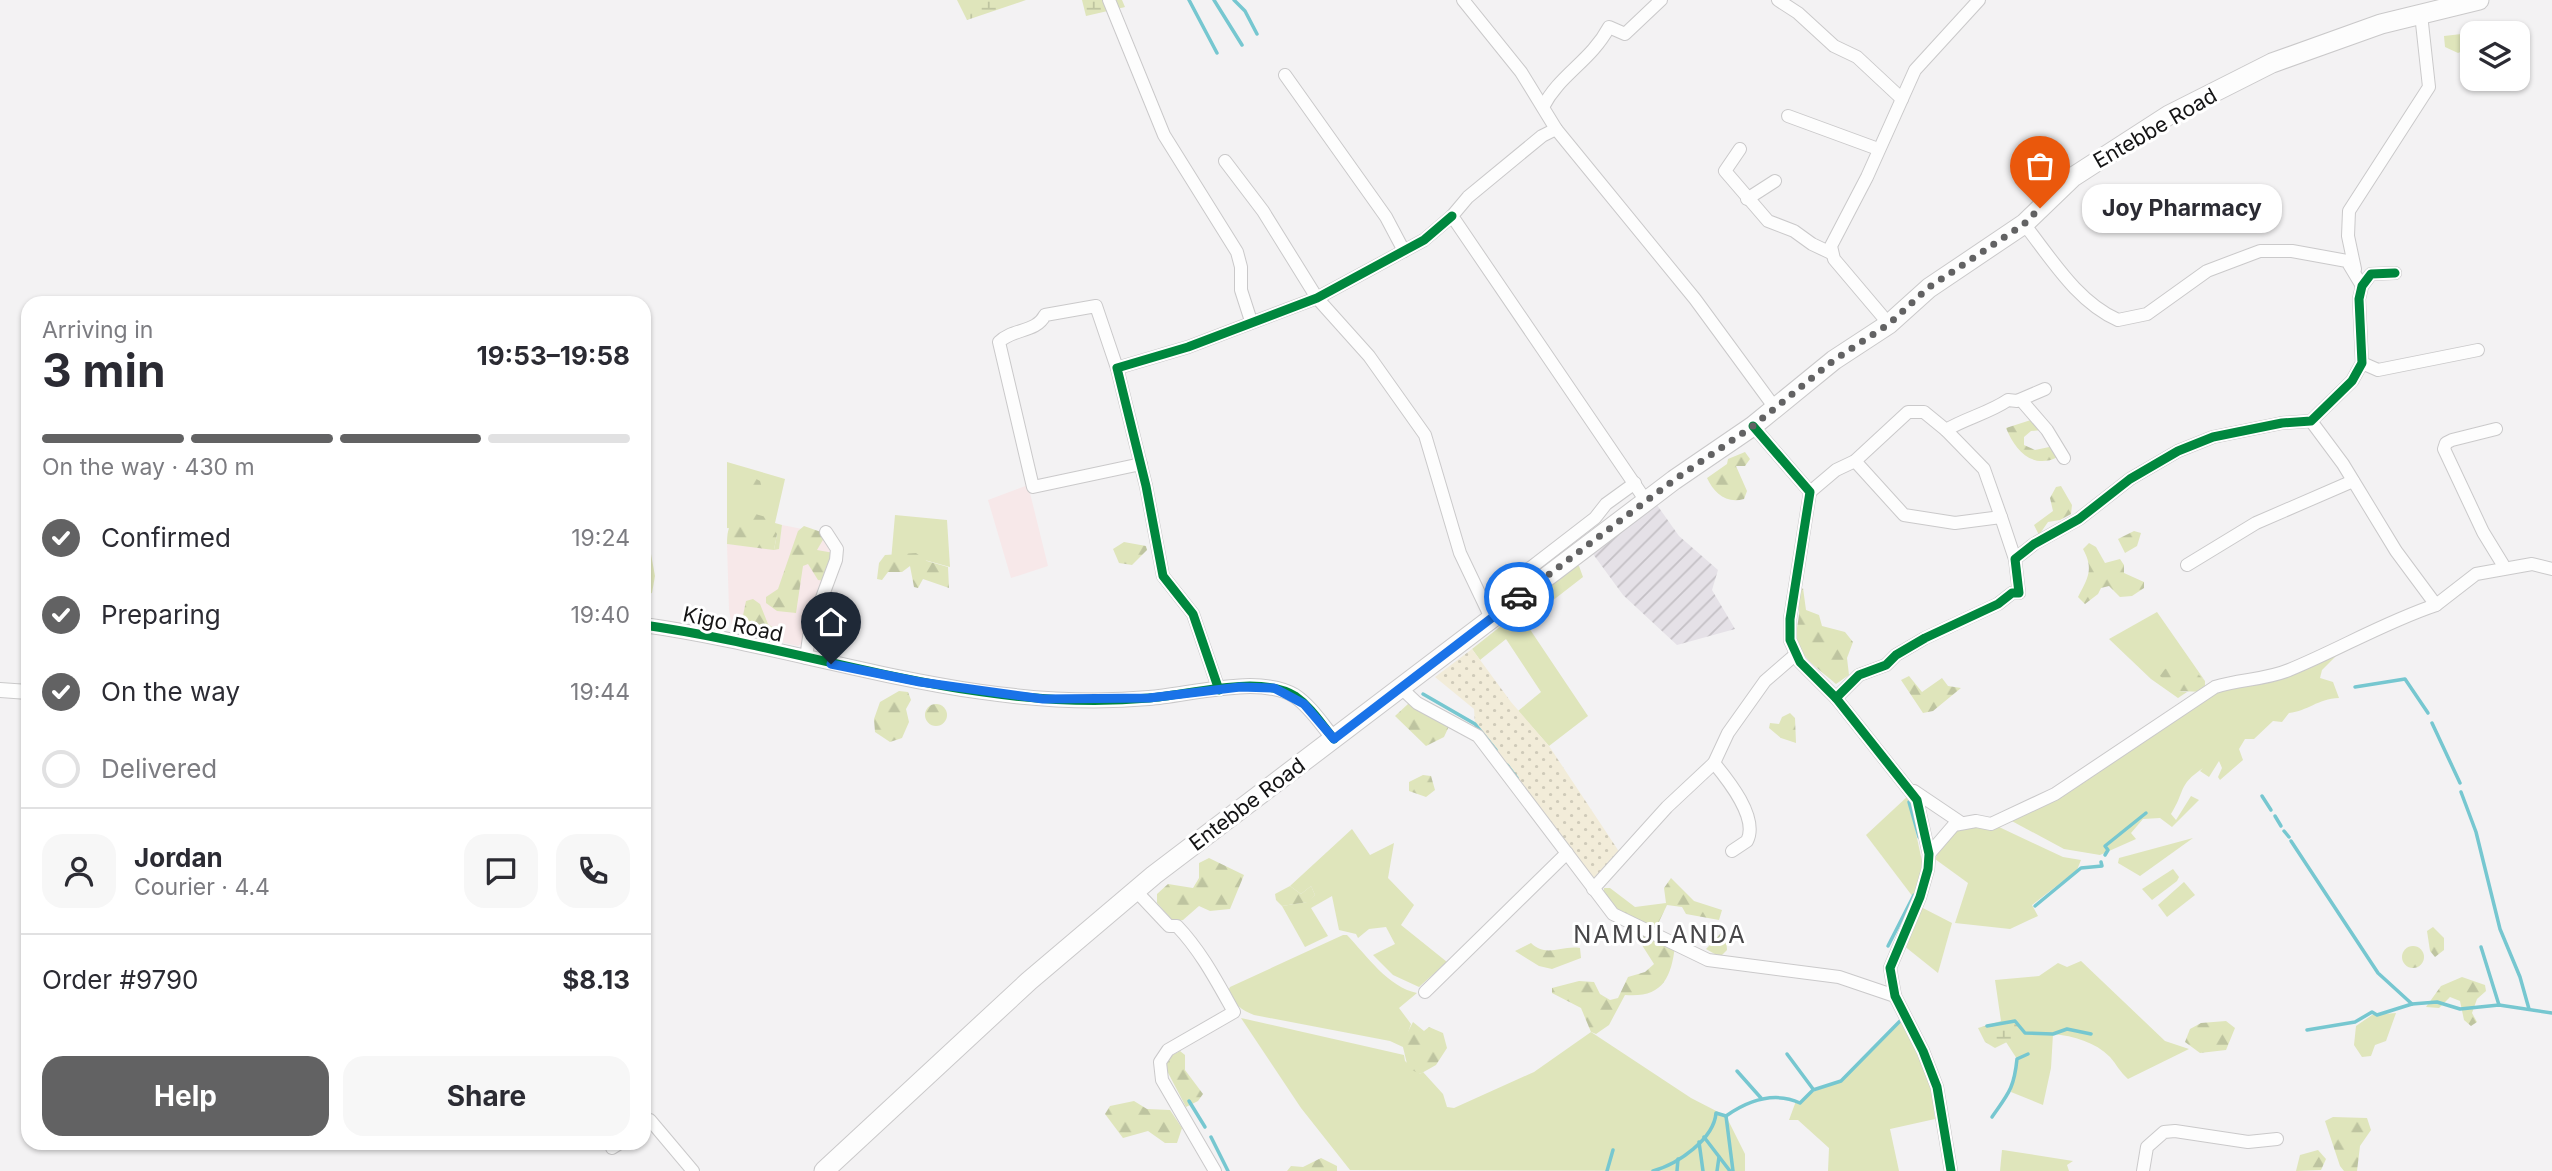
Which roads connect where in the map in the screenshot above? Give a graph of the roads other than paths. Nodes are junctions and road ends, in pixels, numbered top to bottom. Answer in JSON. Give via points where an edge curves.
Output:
{"nodes":[{"id":1,"x":1109,"y":0,"type":"edge"},
{"id":2,"x":1463,"y":0,"type":"edge"},
{"id":3,"x":1661,"y":0,"type":"edge"},
{"id":4,"x":1779,"y":0,"type":"edge"},
{"id":5,"x":1979,"y":0,"type":"edge"},
{"id":6,"x":2479,"y":0,"type":"edge"},
{"id":7,"x":2421,"y":14,"type":"junction"},
{"id":8,"x":1285,"y":75,"type":"dead end"},
{"id":9,"x":1902,"y":99,"type":"junction"},
{"id":10,"x":1543,"y":107,"type":"junction"},
{"id":11,"x":1788,"y":116,"type":"dead end"},
{"id":12,"x":1556,"y":129,"type":"junction"},
{"id":13,"x":1740,"y":149,"type":"dead end"},
{"id":14,"x":1878,"y":149,"type":"junction"},
{"id":15,"x":1225,"y":161,"type":"dead end"},
{"id":16,"x":1775,"y":181,"type":"dead end"},
{"id":17,"x":1747,"y":199,"type":"junction"},
{"id":18,"x":1451,"y":216,"type":"junction"},
{"id":19,"x":2024,"y":224,"type":"junction"},
{"id":20,"x":1404,"y":251,"type":"junction"},
{"id":21,"x":1831,"y":253,"type":"junction"},
{"id":22,"x":2355,"y":270,"type":"junction"},
{"id":23,"x":2395,"y":273,"type":"dead end"},
{"id":24,"x":2362,"y":286,"type":"junction"},
{"id":25,"x":1317,"y":298,"type":"junction"},
{"id":26,"x":1251,"y":321,"type":"junction"},
{"id":27,"x":1889,"y":324,"type":"junction"},
{"id":28,"x":2478,"y":350,"type":"dead end"},
{"id":29,"x":2362,"y":363,"type":"junction"},
{"id":30,"x":1117,"y":369,"type":"junction"},
{"id":31,"x":2045,"y":389,"type":"dead end"},
{"id":32,"x":2021,"y":400,"type":"junction"},
{"id":33,"x":1775,"y":408,"type":"junction"},
{"id":34,"x":2311,"y":421,"type":"junction"},
{"id":35,"x":1753,"y":426,"type":"junction"},
{"id":36,"x":2496,"y":429,"type":"dead end"},
{"id":37,"x":1946,"y":430,"type":"junction"},
{"id":38,"x":2064,"y":458,"type":"dead end"},
{"id":39,"x":1854,"y":461,"type":"junction"},
{"id":40,"x":1141,"y":464,"type":"junction"},
{"id":41,"x":2353,"y":481,"type":"junction"},
{"id":42,"x":1634,"y":483,"type":"junction"},
{"id":43,"x":1810,"y":492,"type":"junction"},
{"id":44,"x":1646,"y":501,"type":"junction"},
{"id":45,"x":2001,"y":517,"type":"junction"},
{"id":46,"x":1600,"y":526,"type":"junction"},
{"id":47,"x":826,"y":532,"type":"dead end"},
{"id":48,"x":2015,"y":559,"type":"junction"},
{"id":49,"x":2187,"y":565,"type":"dead end"},
{"id":50,"x":2505,"y":568,"type":"junction"},
{"id":51,"x":2552,"y":569,"type":"edge"},
{"id":52,"x":2436,"y":605,"type":"junction"},
{"id":53,"x":1488,"y":610,"type":"junction"},
{"id":54,"x":651,"y":626,"type":"edge"},
{"id":55,"x":1795,"y":655,"type":"junction"},
{"id":56,"x":806,"y":658,"type":"junction"},
{"id":57,"x":1401,"y":687,"type":"junction"},
{"id":58,"x":0,"y":690,"type":"edge"},
{"id":59,"x":1219,"y":690,"type":"junction"},
{"id":60,"x":21,"y":692,"type":"edge"},
{"id":61,"x":1836,"y":698,"type":"junction"},
{"id":62,"x":1334,"y":739,"type":"junction"},
{"id":63,"x":1714,"y":763,"type":"junction"},
{"id":64,"x":1908,"y":787,"type":"dead end"},
{"id":65,"x":1960,"y":822,"type":"junction"},
{"id":66,"x":1732,"y":851,"type":"dead end"},
{"id":67,"x":1567,"y":853,"type":"junction"},
{"id":68,"x":1929,"y":853,"type":"junction"},
{"id":69,"x":1593,"y":889,"type":"junction"},
{"id":70,"x":1136,"y":891,"type":"junction"},
{"id":71,"x":1425,"y":992,"type":"dead end"},
{"id":72,"x":1895,"y":996,"type":"junction"},
{"id":73,"x":651,"y":1125,"type":"edge"},
{"id":74,"x":2277,"y":1139,"type":"dead end"},
{"id":75,"x":693,"y":1171,"type":"edge"},
{"id":76,"x":824,"y":1171,"type":"edge"},
{"id":77,"x":1215,"y":1171,"type":"edge"},
{"id":78,"x":1951,"y":1171,"type":"edge"},
{"id":79,"x":2143,"y":1171,"type":"edge"}],
"edges":[{"from":1,"to":26,"type":"street","via":[[1164,135],[1237,252],[1241,290]]},
{"from":2,"to":10,"type":"street"},
{"from":3,"to":10,"type":"street","via":[[1625,34],[1609,27],[1598,48],[1550,93]]},
{"from":4,"to":9,"type":"street","via":[[1834,46],[1857,57]]},
{"from":5,"to":9,"type":"street","via":[[1915,69]]},
{"from":6,"to":7,"type":"main road","name":"Entebbe Road"},
{"from":7,"to":19,"type":"main road","name":"Entebbe Road","via":[[2272,63],[2169,114],[2073,177]]},
{"from":7,"to":22,"type":"street","via":[[2429,87],[2349,211],[2348,236]]},
{"from":8,"to":20,"type":"street","via":[[1386,217]]},
{"from":9,"to":14,"type":"street"},
{"from":10,"to":12,"type":"street"},
{"from":11,"to":14,"type":"street"},
{"from":12,"to":18,"type":"street","via":[[1468,197]]},
{"from":12,"to":33,"type":"street","via":[[1695,299]]},
{"from":13,"to":17,"type":"street","via":[[1725,171]]},
{"from":14,"to":21,"type":"street"},
{"from":15,"to":25,"type":"street","via":[[1263,211]]},
{"from":16,"to":17,"type":"street"},
{"from":17,"to":21,"type":"street","via":[[1768,221]]},
{"from":18,"to":20,"type":"street","via":[[1440,229]]},
{"from":18,"to":42,"type":"street"},
{"from":19,"to":22,"type":"street","via":[[2078,290],[2118,320],[2147,314],[2207,271],[2260,251],[2341,259]]},
{"from":19,"to":27,"type":"main road","name":"Entebbe Road","via":[[1928,288]]},
{"from":20,"to":25,"type":"street"},
{"from":21,"to":27,"type":"street"},
{"from":22,"to":24,"type":"street"},
{"from":23,"to":24,"type":"street","via":[[2371,274]]},
{"from":24,"to":29,"type":"street"},
{"from":25,"to":26,"type":"street"},
{"from":25,"to":53,"type":"street","via":[[1369,356],[1425,435],[1455,538]]},
{"from":26,"to":30,"type":"street"},
{"from":27,"to":33,"type":"main road","name":"Entebbe Road","via":[[1834,360]]},
{"from":28,"to":29,"type":"street","via":[[2378,370]]},
{"from":29,"to":34,"type":"street","via":[[2352,382]]},
{"from":30,"to":40,"type":"street"},
{"from":30,"to":40,"type":"street","via":[[1096,306],[1045,315],[1035,326],[1008,333],[999,342],[1033,487]]},
{"from":31,"to":32,"type":"street"},
{"from":32,"to":37,"type":"street","via":[[2008,400]]},
{"from":32,"to":38,"type":"street"},
{"from":33,"to":35,"type":"main road","name":"Entebbe Road"},
{"from":34,"to":41,"type":"street"},
{"from":34,"to":48,"type":"street","via":[[2213,437],[2178,451]]},
{"from":35,"to":43,"type":"street"},
{"from":35,"to":44,"type":"main road","name":"Entebbe Road"},
{"from":36,"to":50,"type":"street","via":[[2452,440],[2444,449]]},
{"from":37,"to":39,"type":"street","via":[[1933,417],[1914,410]]},
{"from":37,"to":45,"type":"street","via":[[1984,469]]},
{"from":39,"to":43,"type":"street"},
{"from":39,"to":45,"type":"street","via":[[1904,515],[1955,523]]},
{"from":40,"to":59,"type":"street","via":[[1163,576],[1193,614]]},
{"from":41,"to":49,"type":"street","via":[[2256,523]]},
{"from":41,"to":52,"type":"street"},
{"from":42,"to":44,"type":"street"},
{"from":42,"to":46,"type":"street","via":[[1606,504]]},
{"from":43,"to":55,"type":"street","via":[[1789,632]]},
{"from":44,"to":46,"type":"main road","name":"Entebbe Road"},
{"from":45,"to":48,"type":"street"},
{"from":46,"to":53,"type":"main road","name":"Entebbe Road"},
{"from":47,"to":56,"type":"street","via":[[837,549],[836,560],[810,630]]},
{"from":48,"to":61,"type":"street","via":[[2019,593],[1859,675]]},
{"from":50,"to":51,"type":"street","via":[[2532,564]]},
{"from":50,"to":52,"type":"street","via":[[2476,574]]},
{"from":52,"to":65,"type":"street","via":[[2287,671],[2215,687],[2055,794],[1991,824]]},
{"from":53,"to":57,"type":"main road","name":"Entebbe Road"},
{"from":54,"to":56,"type":"street","name":"Kigo Road"},
{"from":55,"to":61,"type":"street"},
{"from":55,"to":63,"type":"street","via":[[1765,681],[1728,733]]},
{"from":56,"to":59,"type":"street","name":"Kigo Road","via":[[920,682],[1043,699],[1149,698]]},
{"from":57,"to":62,"type":"main road","name":"Entebbe Road"},
{"from":57,"to":67,"type":"street","via":[[1417,703],[1478,736]]},
{"from":58,"to":60,"type":"street"},
{"from":59,"to":62,"type":"street","name":"Kigo Road","via":[[1283,690],[1304,704]]},
{"from":61,"to":68,"type":"street","via":[[1917,800]]},
{"from":62,"to":70,"type":"main road","name":"Entebbe Road"},
{"from":63,"to":66,"type":"street","via":[[1751,825],[1747,841]]},
{"from":63,"to":69,"type":"street"},
{"from":64,"to":65,"type":"street"},
{"from":65,"to":68,"type":"street"},
{"from":67,"to":69,"type":"street"},
{"from":67,"to":71,"type":"street"},
{"from":68,"to":72,"type":"street","via":[[1920,897],[1890,962]]},
{"from":69,"to":72,"type":"street","via":[[1613,914],[1695,956],[1839,977]]},
{"from":70,"to":76,"type":"main road","name":"Entebbe Road","via":[[1029,981]]},
{"from":70,"to":77,"type":"street","via":[[1169,926],[1177,926],[1187,936],[1234,1012],[1168,1050],[1160,1062],[1162,1080]]},
{"from":72,"to":78,"type":"street","via":[[1937,1087]]},
{"from":73,"to":75,"type":"street"},
{"from":74,"to":79,"type":"street","via":[[2248,1142],[2164,1132],[2147,1147]]}]}
